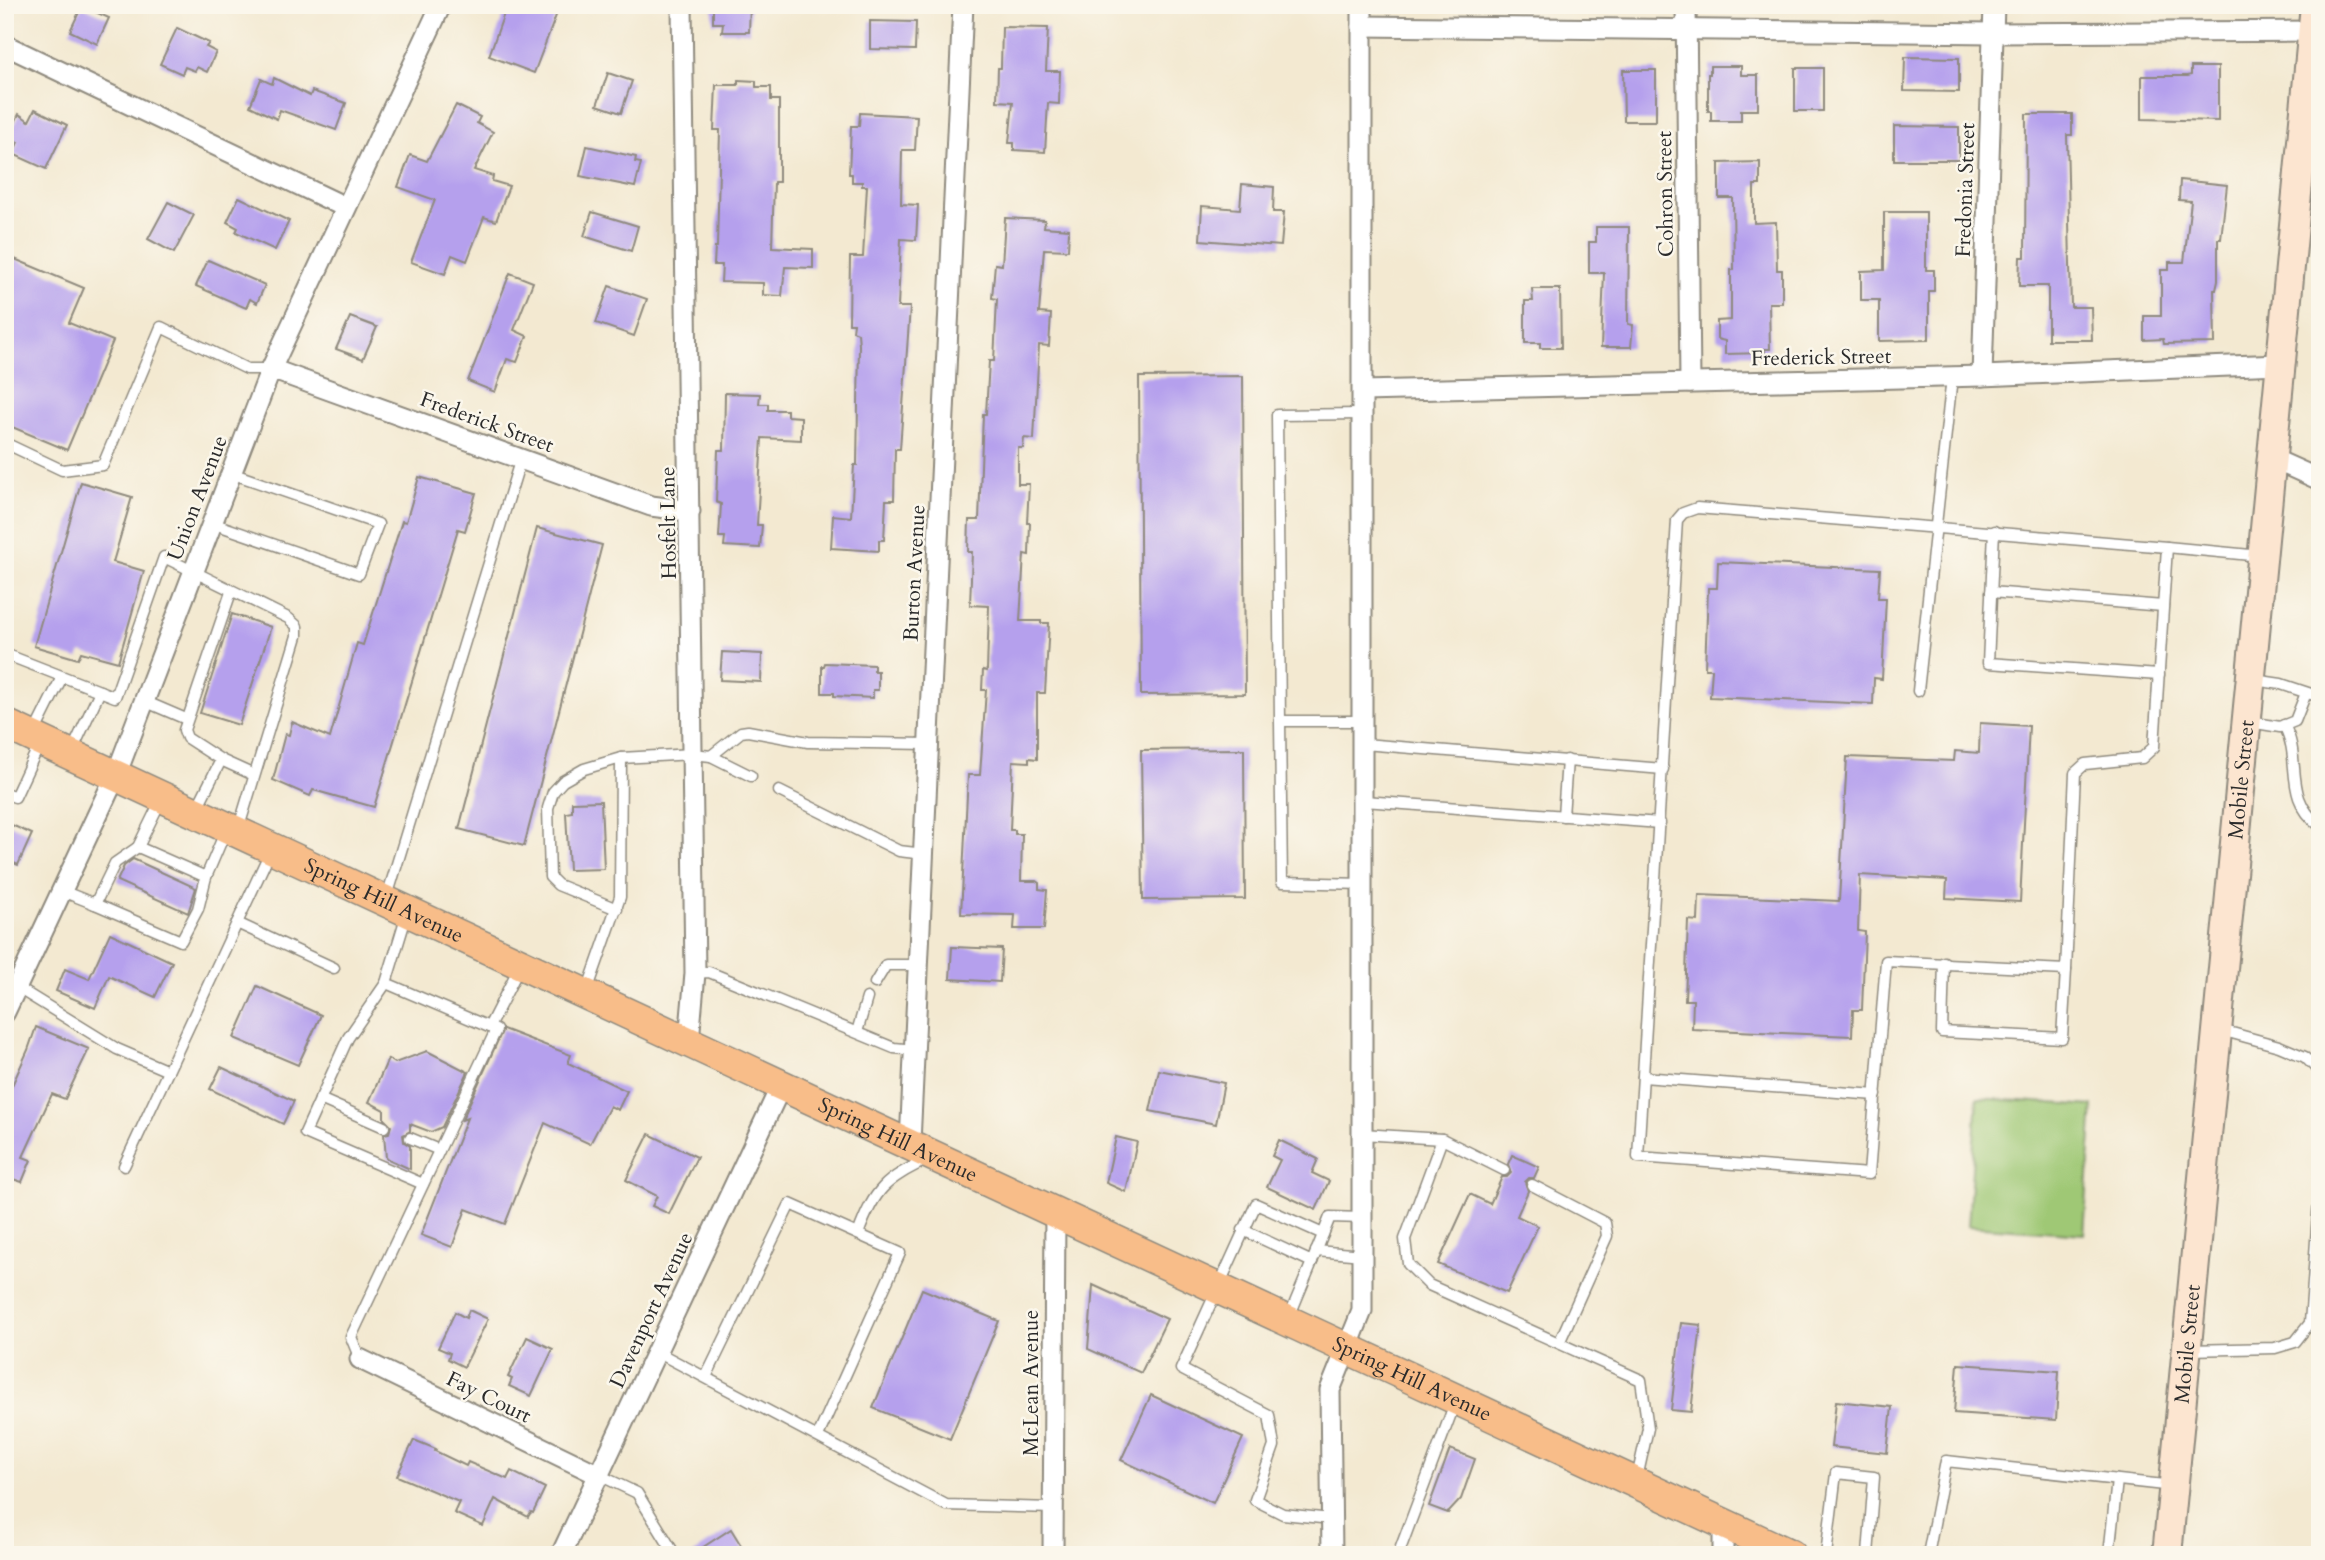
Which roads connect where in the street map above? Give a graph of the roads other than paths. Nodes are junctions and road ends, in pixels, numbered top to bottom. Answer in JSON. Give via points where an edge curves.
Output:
{"nodes":[{"id":1,"x":441,"y":5,"type":"edge"},
{"id":2,"x":682,"y":5,"type":"edge"},
{"id":3,"x":963,"y":5,"type":"edge"},
{"id":4,"x":1362,"y":5,"type":"edge"},
{"id":5,"x":1686,"y":5,"type":"edge"},
{"id":6,"x":1994,"y":5,"type":"edge"},
{"id":7,"x":2316,"y":23,"type":"edge"},
{"id":8,"x":1362,"y":26,"type":"junction"},
{"id":9,"x":1686,"y":30,"type":"junction"},
{"id":10,"x":1993,"y":33,"type":"junction"},
{"id":11,"x":5,"y":45,"type":"edge"},
{"id":12,"x":345,"y":206,"type":"junction"},
{"id":13,"x":2280,"y":364,"type":"junction"},
{"id":14,"x":271,"y":369,"type":"junction"},
{"id":15,"x":1982,"y":376,"type":"junction"},
{"id":16,"x":1952,"y":377,"type":"junction"},
{"id":17,"x":1690,"y":383,"type":"junction"},
{"id":18,"x":1363,"y":391,"type":"junction"},
{"id":19,"x":1363,"y":414,"type":"junction"},
{"id":20,"x":5,"y":443,"type":"edge"},
{"id":21,"x":2271,"y":457,"type":"junction"},
{"id":22,"x":521,"y":458,"type":"junction"},
{"id":23,"x":231,"y":473,"type":"junction"},
{"id":24,"x":2320,"y":480,"type":"edge"},
{"id":25,"x":690,"y":512,"type":"junction"},
{"id":26,"x":212,"y":523,"type":"junction"},
{"id":27,"x":1936,"y":526,"type":"junction"},
{"id":28,"x":1994,"y":531,"type":"junction"},
{"id":29,"x":2167,"y":547,"type":"junction"},
{"id":30,"x":2262,"y":556,"type":"junction"},
{"id":31,"x":194,"y":570,"type":"junction"},
{"id":32,"x":231,"y":592,"type":"junction"},
{"id":33,"x":1991,"y":592,"type":"junction"},
{"id":34,"x":2163,"y":606,"type":"junction"},
{"id":35,"x":5,"y":653,"type":"edge"},
{"id":36,"x":2159,"y":675,"type":"junction"},
{"id":37,"x":61,"y":677,"type":"junction"},
{"id":38,"x":2250,"y":679,"type":"junction"},
{"id":39,"x":100,"y":691,"type":"junction"},
{"id":40,"x":1918,"y":691,"type":"dead end"},
{"id":41,"x":2306,"y":693,"type":"junction"},
{"id":42,"x":2320,"y":697,"type":"edge"},
{"id":43,"x":144,"y":701,"type":"junction"},
{"id":44,"x":186,"y":719,"type":"junction"},
{"id":45,"x":1280,"y":721,"type":"junction"},
{"id":46,"x":1364,"y":721,"type":"junction"},
{"id":47,"x":2246,"y":722,"type":"junction"},
{"id":48,"x":2284,"y":725,"type":"junction"},
{"id":49,"x":26,"y":734,"type":"edge"},
{"id":50,"x":929,"y":744,"type":"junction"},
{"id":51,"x":1364,"y":744,"type":"junction"},
{"id":52,"x":71,"y":754,"type":"junction"},
{"id":53,"x":702,"y":755,"type":"junction"},
{"id":54,"x":621,"y":758,"type":"junction"},
{"id":55,"x":221,"y":760,"type":"junction"},
{"id":56,"x":1567,"y":760,"type":"junction"},
{"id":57,"x":1663,"y":769,"type":"junction"},
{"id":58,"x":116,"y":775,"type":"junction"},
{"id":59,"x":254,"y":775,"type":"junction"},
{"id":60,"x":751,"y":776,"type":"dead end"},
{"id":61,"x":779,"y":790,"type":"dead end"},
{"id":62,"x":5,"y":793,"type":"edge"},
{"id":63,"x":162,"y":796,"type":"junction"},
{"id":64,"x":1364,"y":801,"type":"junction"},
{"id":65,"x":195,"y":811,"type":"junction"},
{"id":66,"x":1563,"y":816,"type":"junction"},
{"id":67,"x":1660,"y":823,"type":"junction"},
{"id":68,"x":2320,"y":825,"type":"edge"},
{"id":69,"x":232,"y":828,"type":"junction"},
{"id":70,"x":138,"y":847,"type":"junction"},
{"id":71,"x":272,"y":847,"type":"junction"},
{"id":72,"x":924,"y":854,"type":"junction"},
{"id":73,"x":206,"y":877,"type":"junction"},
{"id":74,"x":1363,"y":884,"type":"junction"},
{"id":75,"x":62,"y":891,"type":"junction"},
{"id":76,"x":95,"y":904,"type":"junction"},
{"id":77,"x":397,"y":905,"type":"junction"},
{"id":78,"x":617,"y":909,"type":"junction"},
{"id":79,"x":237,"y":923,"type":"junction"},
{"id":80,"x":1944,"y":962,"type":"junction"},
{"id":81,"x":521,"y":963,"type":"junction"},
{"id":82,"x":918,"y":965,"type":"junction"},
{"id":83,"x":334,"y":968,"type":"dead end"},
{"id":84,"x":2066,"y":970,"type":"junction"},
{"id":85,"x":695,"y":973,"type":"junction"},
{"id":86,"x":11,"y":983,"type":"edge"},
{"id":87,"x":386,"y":983,"type":"junction"},
{"id":88,"x":875,"y":984,"type":"dead end"},
{"id":89,"x":586,"y":993,"type":"junction"},
{"id":90,"x":867,"y":998,"type":"dead end"},
{"id":91,"x":5,"y":1012,"type":"edge"},
{"id":92,"x":489,"y":1027,"type":"junction"},
{"id":93,"x":2217,"y":1029,"type":"junction"},
{"id":94,"x":857,"y":1032,"type":"junction"},
{"id":95,"x":689,"y":1041,"type":"junction"},
{"id":96,"x":915,"y":1050,"type":"junction"},
{"id":97,"x":167,"y":1071,"type":"junction"},
{"id":98,"x":2320,"y":1072,"type":"edge"},
{"id":99,"x":1643,"y":1077,"type":"junction"},
{"id":100,"x":782,"y":1084,"type":"junction"},
{"id":101,"x":1876,"y":1095,"type":"junction"},
{"id":102,"x":320,"y":1100,"type":"junction"},
{"id":103,"x":384,"y":1127,"type":"dead end"},
{"id":104,"x":1362,"y":1134,"type":"junction"},
{"id":105,"x":410,"y":1138,"type":"dead end"},
{"id":106,"x":1443,"y":1139,"type":"junction"},
{"id":107,"x":923,"y":1149,"type":"junction"},
{"id":108,"x":439,"y":1150,"type":"junction"},
{"id":109,"x":124,"y":1166,"type":"dead end"},
{"id":110,"x":1504,"y":1170,"type":"dead end"},
{"id":111,"x":423,"y":1184,"type":"junction"},
{"id":112,"x":1532,"y":1185,"type":"dead end"},
{"id":113,"x":2320,"y":1186,"type":"edge"},
{"id":114,"x":1055,"y":1211,"type":"junction"},
{"id":115,"x":1362,"y":1219,"type":"junction"},
{"id":116,"x":1244,"y":1230,"type":"junction"},
{"id":117,"x":858,"y":1234,"type":"junction"},
{"id":118,"x":1323,"y":1234,"type":"junction"},
{"id":119,"x":1316,"y":1251,"type":"junction"},
{"id":120,"x":1363,"y":1255,"type":"junction"},
{"id":121,"x":1312,"y":1262,"type":"junction"},
{"id":122,"x":1218,"y":1287,"type":"junction"},
{"id":123,"x":1288,"y":1320,"type":"junction"},
{"id":124,"x":1559,"y":1343,"type":"junction"},
{"id":125,"x":1348,"y":1348,"type":"junction"},
{"id":126,"x":2186,"y":1350,"type":"junction"},
{"id":127,"x":657,"y":1352,"type":"junction"},
{"id":128,"x":360,"y":1359,"type":"joint"},
{"id":129,"x":706,"y":1377,"type":"junction"},
{"id":130,"x":1457,"y":1399,"type":"junction"},
{"id":131,"x":818,"y":1436,"type":"junction"},
{"id":132,"x":599,"y":1475,"type":"junction"},
{"id":133,"x":2117,"y":1480,"type":"junction"},
{"id":134,"x":1636,"y":1482,"type":"junction"},
{"id":135,"x":2174,"y":1486,"type":"junction"},
{"id":136,"x":1054,"y":1508,"type":"junction"},
{"id":137,"x":1331,"y":1519,"type":"junction"},
{"id":138,"x":1723,"y":1523,"type":"junction"},
{"id":139,"x":561,"y":1555,"type":"edge"},
{"id":140,"x":675,"y":1555,"type":"edge"},
{"id":141,"x":1053,"y":1555,"type":"edge"},
{"id":142,"x":1332,"y":1555,"type":"edge"},
{"id":143,"x":1398,"y":1555,"type":"edge"},
{"id":144,"x":1723,"y":1555,"type":"edge"},
{"id":145,"x":1791,"y":1555,"type":"edge"},
{"id":146,"x":1826,"y":1555,"type":"edge"},
{"id":147,"x":1868,"y":1555,"type":"edge"},
{"id":148,"x":1928,"y":1555,"type":"edge"},
{"id":149,"x":2109,"y":1555,"type":"edge"},
{"id":150,"x":2167,"y":1555,"type":"edge"}],
"edges":[{"from":1,"to":12,"type":"street","name":"Union Avenue"},
{"from":2,"to":25,"type":"street","name":"Hosfelt Lane"},
{"from":3,"to":50,"type":"street","name":"Burton Avenue"},
{"from":4,"to":8,"type":"street"},
{"from":5,"to":9,"type":"street","name":"Cohron Street"},
{"from":6,"to":10,"type":"street","name":"Fredonia Street"},
{"from":7,"to":10,"type":"street"},
{"from":7,"to":13,"type":"street","name":"Mobile Street"},
{"from":8,"to":9,"type":"street"},
{"from":8,"to":18,"type":"street"},
{"from":9,"to":10,"type":"street"},
{"from":9,"to":17,"type":"street","name":"Cohron Street"},
{"from":10,"to":15,"type":"street","name":"Fredonia Street"},
{"from":11,"to":12,"type":"street"},
{"from":12,"to":14,"type":"street","name":"Union Avenue"},
{"from":13,"to":15,"type":"street","name":"Frederick Street"},
{"from":13,"to":21,"type":"street","name":"Mobile Street"},
{"from":14,"to":20,"type":"lane","via":[[247,369],[161,327],[103,464],[62,470]]},
{"from":14,"to":22,"type":"street","name":"Frederick Street"},
{"from":14,"to":23,"type":"street","name":"Union Avenue"},
{"from":15,"to":16,"type":"street","name":"Frederick Street"},
{"from":16,"to":17,"type":"street","name":"Frederick Street"},
{"from":16,"to":27,"type":"lane"},
{"from":17,"to":18,"type":"street","name":"Frederick Street"},
{"from":18,"to":19,"type":"street"},
{"from":19,"to":45,"type":"lane","via":[[1277,415]]},
{"from":19,"to":46,"type":"street"},
{"from":21,"to":24,"type":"street"},
{"from":21,"to":30,"type":"street","name":"Mobile Street"},
{"from":22,"to":25,"type":"street","name":"Frederick Street","via":[[651,506]]},
{"from":22,"to":77,"type":"lane"},
{"from":23,"to":26,"type":"street","name":"Union Avenue"},
{"from":23,"to":26,"type":"lane","via":[[378,524],[359,574]]},
{"from":25,"to":53,"type":"street","name":"Hosfelt Lane"},
{"from":26,"to":31,"type":"street","name":"Union Avenue"},
{"from":27,"to":28,"type":"lane"},
{"from":27,"to":40,"type":"lane"},
{"from":27,"to":57,"type":"lane","via":[[1697,508],[1683,513],[1677,520]]},
{"from":28,"to":29,"type":"lane"},
{"from":28,"to":33,"type":"lane"},
{"from":29,"to":30,"type":"lane"},
{"from":29,"to":34,"type":"lane"},
{"from":30,"to":38,"type":"street","name":"Mobile Street"},
{"from":31,"to":32,"type":"lane"},
{"from":31,"to":39,"type":"lane","via":[[164,557],[115,697]]},
{"from":31,"to":43,"type":"street","name":"Union Avenue"},
{"from":32,"to":44,"type":"lane"},
{"from":32,"to":59,"type":"lane","via":[[297,626]]},
{"from":33,"to":34,"type":"lane"},
{"from":33,"to":36,"type":"lane","via":[[1988,663]]},
{"from":34,"to":36,"type":"lane"},
{"from":35,"to":37,"type":"lane"},
{"from":36,"to":84,"type":"lane","via":[[2154,747],[2143,758],[2085,764],[2075,773]]},
{"from":37,"to":39,"type":"lane"},
{"from":37,"to":49,"type":"lane"},
{"from":38,"to":41,"type":"lane"},
{"from":38,"to":47,"type":"street","name":"Mobile Street"},
{"from":39,"to":52,"type":"lane"},
{"from":41,"to":42,"type":"lane"},
{"from":41,"to":48,"type":"lane","via":[[2295,721]]},
{"from":43,"to":44,"type":"lane"},
{"from":43,"to":58,"type":"street","name":"Union Avenue"},
{"from":44,"to":55,"type":"lane","via":[[187,738]]},
{"from":45,"to":46,"type":"lane"},
{"from":45,"to":74,"type":"lane","via":[[1282,882]]},
{"from":46,"to":51,"type":"street"},
{"from":47,"to":48,"type":"lane"},
{"from":47,"to":93,"type":"street","name":"Mobile Street"},
{"from":48,"to":68,"type":"lane","via":[[2300,803],[2307,816]]},
{"from":49,"to":52,"type":"main road","name":"Spring Hill Avenue"},
{"from":49,"to":62,"type":"lane","via":[[15,797]]},
{"from":50,"to":53,"type":"lane","via":[[808,742],[748,731]]},
{"from":50,"to":72,"type":"street","name":"Burton Avenue"},
{"from":51,"to":56,"type":"lane"},
{"from":51,"to":64,"type":"street"},
{"from":52,"to":58,"type":"main road","name":"Spring Hill Avenue"},
{"from":53,"to":54,"type":"lane"},
{"from":53,"to":60,"type":"lane"},
{"from":53,"to":85,"type":"street","name":"Hosfelt Lane"},
{"from":54,"to":78,"type":"lane"},
{"from":54,"to":78,"type":"lane","via":[[563,781],[548,808],[550,877],[558,885]]},
{"from":55,"to":59,"type":"lane"},
{"from":55,"to":65,"type":"lane"},
{"from":56,"to":57,"type":"lane"},
{"from":56,"to":66,"type":"lane"},
{"from":57,"to":67,"type":"lane"},
{"from":58,"to":63,"type":"main road","name":"Spring Hill Avenue"},
{"from":58,"to":75,"type":"street","name":"Union Avenue"},
{"from":59,"to":69,"type":"lane"},
{"from":61,"to":72,"type":"lane","via":[[899,852]]},
{"from":63,"to":65,"type":"main road","name":"Spring Hill Avenue"},
{"from":63,"to":70,"type":"lane"},
{"from":64,"to":66,"type":"lane"},
{"from":64,"to":74,"type":"street"},
{"from":65,"to":69,"type":"main road","name":"Spring Hill Avenue"},
{"from":66,"to":67,"type":"lane"},
{"from":67,"to":99,"type":"lane"},
{"from":69,"to":71,"type":"main road","name":"Spring Hill Avenue"},
{"from":69,"to":73,"type":"lane"},
{"from":70,"to":73,"type":"lane"},
{"from":70,"to":76,"type":"lane","via":[[115,863]]},
{"from":71,"to":77,"type":"main road","name":"Spring Hill Avenue"},
{"from":71,"to":79,"type":"lane"},
{"from":72,"to":82,"type":"street","name":"Burton Avenue"},
{"from":73,"to":76,"type":"lane","via":[[198,909],[181,941]]},
{"from":74,"to":104,"type":"street"},
{"from":75,"to":76,"type":"lane"},
{"from":75,"to":86,"type":"street","name":"Union Avenue"},
{"from":77,"to":81,"type":"main road","name":"Spring Hill Avenue"},
{"from":77,"to":87,"type":"lane"},
{"from":78,"to":89,"type":"lane"},
{"from":79,"to":83,"type":"lane"},
{"from":79,"to":97,"type":"lane"},
{"from":80,"to":84,"type":"lane"},
{"from":80,"to":84,"type":"lane","via":[[1942,1032],[2062,1038]]},
{"from":80,"to":101,"type":"lane","via":[[1886,961]]},
{"from":81,"to":89,"type":"main road","name":"Spring Hill Avenue"},
{"from":81,"to":92,"type":"lane"},
{"from":82,"to":88,"type":"lane","via":[[886,965]]},
{"from":82,"to":96,"type":"street","name":"Burton Avenue"},
{"from":85,"to":94,"type":"lane","via":[[709,972]]},
{"from":85,"to":95,"type":"street","name":"Hosfelt Lane"},
{"from":86,"to":91,"type":"street","name":"Union Avenue"},
{"from":86,"to":97,"type":"lane","via":[[117,1049]]},
{"from":87,"to":92,"type":"lane"},
{"from":87,"to":102,"type":"lane","via":[[348,1038]]},
{"from":89,"to":95,"type":"main road","name":"Spring Hill Avenue"},
{"from":90,"to":94,"type":"lane"},
{"from":92,"to":108,"type":"lane","via":[[496,1030]]},
{"from":93,"to":98,"type":"lane","via":[[2287,1049],[2305,1057]]},
{"from":93,"to":126,"type":"street","name":"Mobile Street"},
{"from":94,"to":96,"type":"lane","via":[[894,1048]]},
{"from":95,"to":100,"type":"main road","name":"Spring Hill Avenue"},
{"from":96,"to":107,"type":"street","name":"Burton Avenue"},
{"from":97,"to":109,"type":"lane"},
{"from":99,"to":101,"type":"lane"},
{"from":99,"to":101,"type":"lane","via":[[1638,1157],[1870,1174]]},
{"from":100,"to":107,"type":"main road","name":"Spring Hill Avenue"},
{"from":100,"to":127,"type":"street","name":"Davenport Avenue"},
{"from":102,"to":103,"type":"lane"},
{"from":102,"to":111,"type":"lane","via":[[305,1133]]},
{"from":104,"to":106,"type":"lane"},
{"from":104,"to":115,"type":"street"},
{"from":105,"to":108,"type":"lane"},
{"from":106,"to":110,"type":"lane"},
{"from":106,"to":124,"type":"lane","via":[[1405,1239],[1408,1264],[1429,1285]]},
{"from":107,"to":114,"type":"main road","name":"Spring Hill Avenue"},
{"from":107,"to":117,"type":"lane","via":[[882,1187]]},
{"from":108,"to":111,"type":"lane"},
{"from":111,"to":128,"type":"lane","via":[[351,1337]]},
{"from":112,"to":124,"type":"lane","via":[[1605,1223],[1607,1236]]},
{"from":113,"to":126,"type":"lane","via":[[2310,1323],[2295,1342],[2275,1348]]},
{"from":114,"to":122,"type":"main road","name":"Spring Hill Avenue"},
{"from":114,"to":136,"type":"street","name":"McLean Avenue"},
{"from":115,"to":118,"type":"lane","via":[[1330,1217]]},
{"from":115,"to":120,"type":"street"},
{"from":116,"to":118,"type":"lane","via":[[1256,1204]]},
{"from":116,"to":121,"type":"lane"},
{"from":116,"to":122,"type":"lane"},
{"from":117,"to":129,"type":"lane","via":[[790,1204]]},
{"from":117,"to":131,"type":"lane","via":[[901,1253]]},
{"from":118,"to":119,"type":"lane"},
{"from":119,"to":120,"type":"lane"},
{"from":119,"to":121,"type":"lane"},
{"from":120,"to":125,"type":"street","via":[[1362,1311]]},
{"from":121,"to":123,"type":"lane"},
{"from":122,"to":123,"type":"main road","name":"Spring Hill Avenue"},
{"from":122,"to":137,"type":"lane","via":[[1181,1369],[1269,1415],[1275,1446],[1255,1500],[1283,1514]]},
{"from":123,"to":125,"type":"main road","name":"Spring Hill Avenue"},
{"from":124,"to":134,"type":"lane","via":[[1641,1380],[1648,1428]]},
{"from":125,"to":130,"type":"main road","name":"Spring Hill Avenue"},
{"from":125,"to":137,"type":"street","via":[[1330,1390]]},
{"from":126,"to":135,"type":"street","name":"Mobile Street"},
{"from":127,"to":129,"type":"lane"},
{"from":127,"to":132,"type":"street","name":"Davenport Avenue"},
{"from":128,"to":132,"type":"street","name":"Fay Court"},
{"from":129,"to":131,"type":"lane"},
{"from":130,"to":134,"type":"main road","name":"Spring Hill Avenue"},
{"from":130,"to":143,"type":"lane"},
{"from":131,"to":136,"type":"lane","via":[[946,1505]]},
{"from":132,"to":139,"type":"street","name":"Davenport Avenue"},
{"from":132,"to":140,"type":"lane","via":[[637,1493]]},
{"from":133,"to":135,"type":"lane"},
{"from":133,"to":148,"type":"lane","via":[[1946,1461]]},
{"from":133,"to":149,"type":"lane"},
{"from":134,"to":138,"type":"main road","name":"Spring Hill Avenue"},
{"from":135,"to":150,"type":"street","name":"Mobile Street"},
{"from":136,"to":141,"type":"street","name":"McLean Avenue"},
{"from":137,"to":142,"type":"street"},
{"from":138,"to":144,"type":"street"},
{"from":138,"to":145,"type":"main road","name":"Spring Hill Avenue"},
{"from":146,"to":147,"type":"lane","via":[[1836,1473],[1874,1477]]}]}
